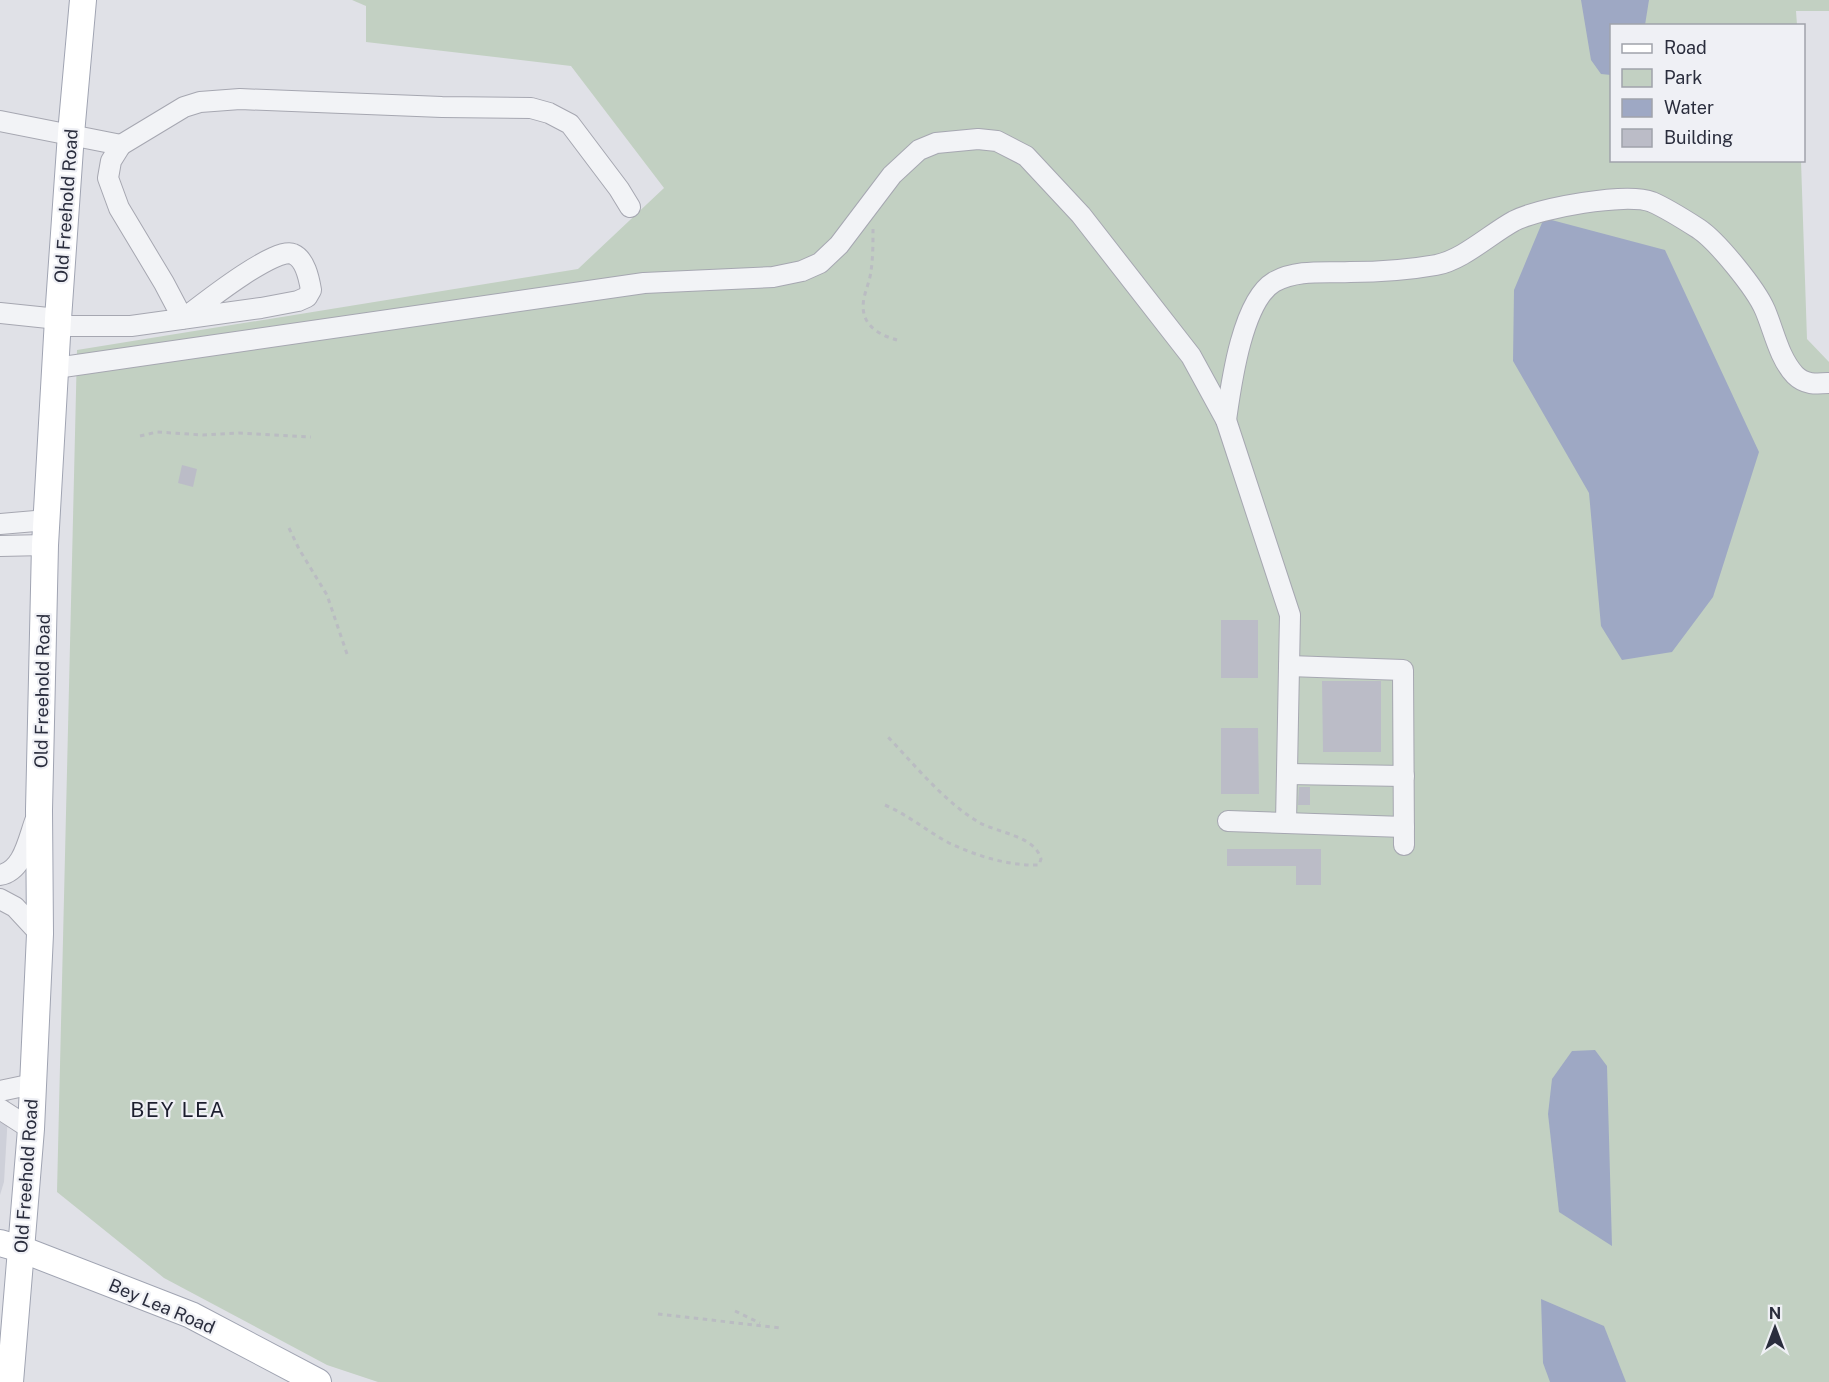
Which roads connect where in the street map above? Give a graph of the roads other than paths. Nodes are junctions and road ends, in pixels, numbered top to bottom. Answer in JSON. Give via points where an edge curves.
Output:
{"nodes":[{"id":1,"x":83,"y":0,"type":"edge"},
{"id":2,"x":0,"y":121,"type":"edge"},
{"id":3,"x":71,"y":134,"type":"junction"},
{"id":4,"x":121,"y":145,"type":"junction"},
{"id":5,"x":630,"y":207,"type":"dead end"},
{"id":6,"x":0,"y":313,"type":"edge"},
{"id":7,"x":183,"y":319,"type":"junction"},
{"id":8,"x":58,"y":323,"type":"junction"},
{"id":9,"x":56,"y":368,"type":"junction"},
{"id":10,"x":1233,"y":373,"type":"junction"},
{"id":11,"x":1203,"y":377,"type":"junction"},
{"id":12,"x":1829,"y":383,"type":"edge"},
{"id":13,"x":1226,"y":420,"type":"junction"},
{"id":14,"x":0,"y":524,"type":"edge"},
{"id":15,"x":46,"y":533,"type":"junction"},
{"id":16,"x":0,"y":546,"type":"edge"},
{"id":17,"x":1289,"y":666,"type":"junction"},
{"id":18,"x":1288,"y":774,"type":"junction"},
{"id":19,"x":1404,"y":776,"type":"junction"},
{"id":20,"x":39,"y":810,"type":"junction"},
{"id":21,"x":1228,"y":821,"type":"dead end"},
{"id":22,"x":1286,"y":823,"type":"junction"},
{"id":23,"x":0,"y":875,"type":"edge"},
{"id":24,"x":0,"y":899,"type":"edge"},
{"id":25,"x":39,"y":934,"type":"junction"},
{"id":26,"x":33,"y":1084,"type":"junction"},
{"id":27,"x":0,"y":1092,"type":"edge"},
{"id":28,"x":0,"y":1109,"type":"edge"},
{"id":29,"x":31,"y":1129,"type":"junction"},
{"id":30,"x":11,"y":1246,"type":"edge"},
{"id":31,"x":10,"y":1382,"type":"edge"},
{"id":32,"x":318,"y":1382,"type":"edge"}],
"edges":[{"from":1,"to":3,"type":"main road","name":"Old Freehold Road"},
{"from":2,"to":3,"type":"street"},
{"from":3,"to":4,"type":"street"},
{"from":3,"to":8,"type":"main road","name":"Old Freehold Road"},
{"from":4,"to":5,"type":"street","via":[[184,107],[200,102],[240,99],[531,108],[570,124]]},
{"from":4,"to":7,"type":"street","via":[[111,161],[108,178],[119,208]]},
{"from":6,"to":8,"type":"street"},
{"from":7,"to":7,"type":"street","via":[[298,301],[311,290],[309,275],[301,261],[292,254],[281,253]]},
{"from":7,"to":8,"type":"street","via":[[131,326]]},
{"from":8,"to":9,"type":"main road","name":"Old Freehold Road"},
{"from":9,"to":11,"type":"street","via":[[644,284],[773,277],[802,271],[820,263],[839,245],[892,175],[919,150],[936,143],[978,139],[997,141],[1026,156],[1081,215],[1191,356]]},
{"from":9,"to":15,"type":"main road","name":"Old Freehold Road"},
{"from":10,"to":11,"type":"street"},
{"from":10,"to":12,"type":"street","via":[[1251,313],[1274,282],[1301,273],[1413,269],[1443,264],[1516,220],[1550,209],[1614,199],[1651,201],[1702,231],[1741,272],[1764,308],[1784,358],[1796,376],[1809,384]]},
{"from":10,"to":13,"type":"street"},
{"from":11,"to":13,"type":"street"},
{"from":13,"to":17,"type":"street","via":[[1290,615]]},
{"from":14,"to":15,"type":"street"},
{"from":15,"to":16,"type":"street"},
{"from":15,"to":20,"type":"main road","name":"Old Freehold Road"},
{"from":17,"to":18,"type":"street"},
{"from":17,"to":19,"type":"street","via":[[1403,670]]},
{"from":18,"to":19,"type":"street"},
{"from":18,"to":22,"type":"street"},
{"from":19,"to":22,"type":"street","via":[[1404,836]]},
{"from":20,"to":23,"type":"street","via":[[20,862],[9,874]]},
{"from":20,"to":25,"type":"main road","name":"Old Freehold Road"},
{"from":21,"to":22,"type":"street"},
{"from":24,"to":25,"type":"street","via":[[15,907]]},
{"from":25,"to":26,"type":"main road","name":"Old Freehold Road"},
{"from":26,"to":27,"type":"street"},
{"from":26,"to":29,"type":"main road","name":"Old Freehold Road"},
{"from":28,"to":29,"type":"street"},
{"from":29,"to":30,"type":"main road","name":"Old Freehold Road"},
{"from":30,"to":31,"type":"main road","name":"Old Freehold Road"},
{"from":30,"to":32,"type":"main road","name":"Bey Lea Road","via":[[190,1315]]}]}
